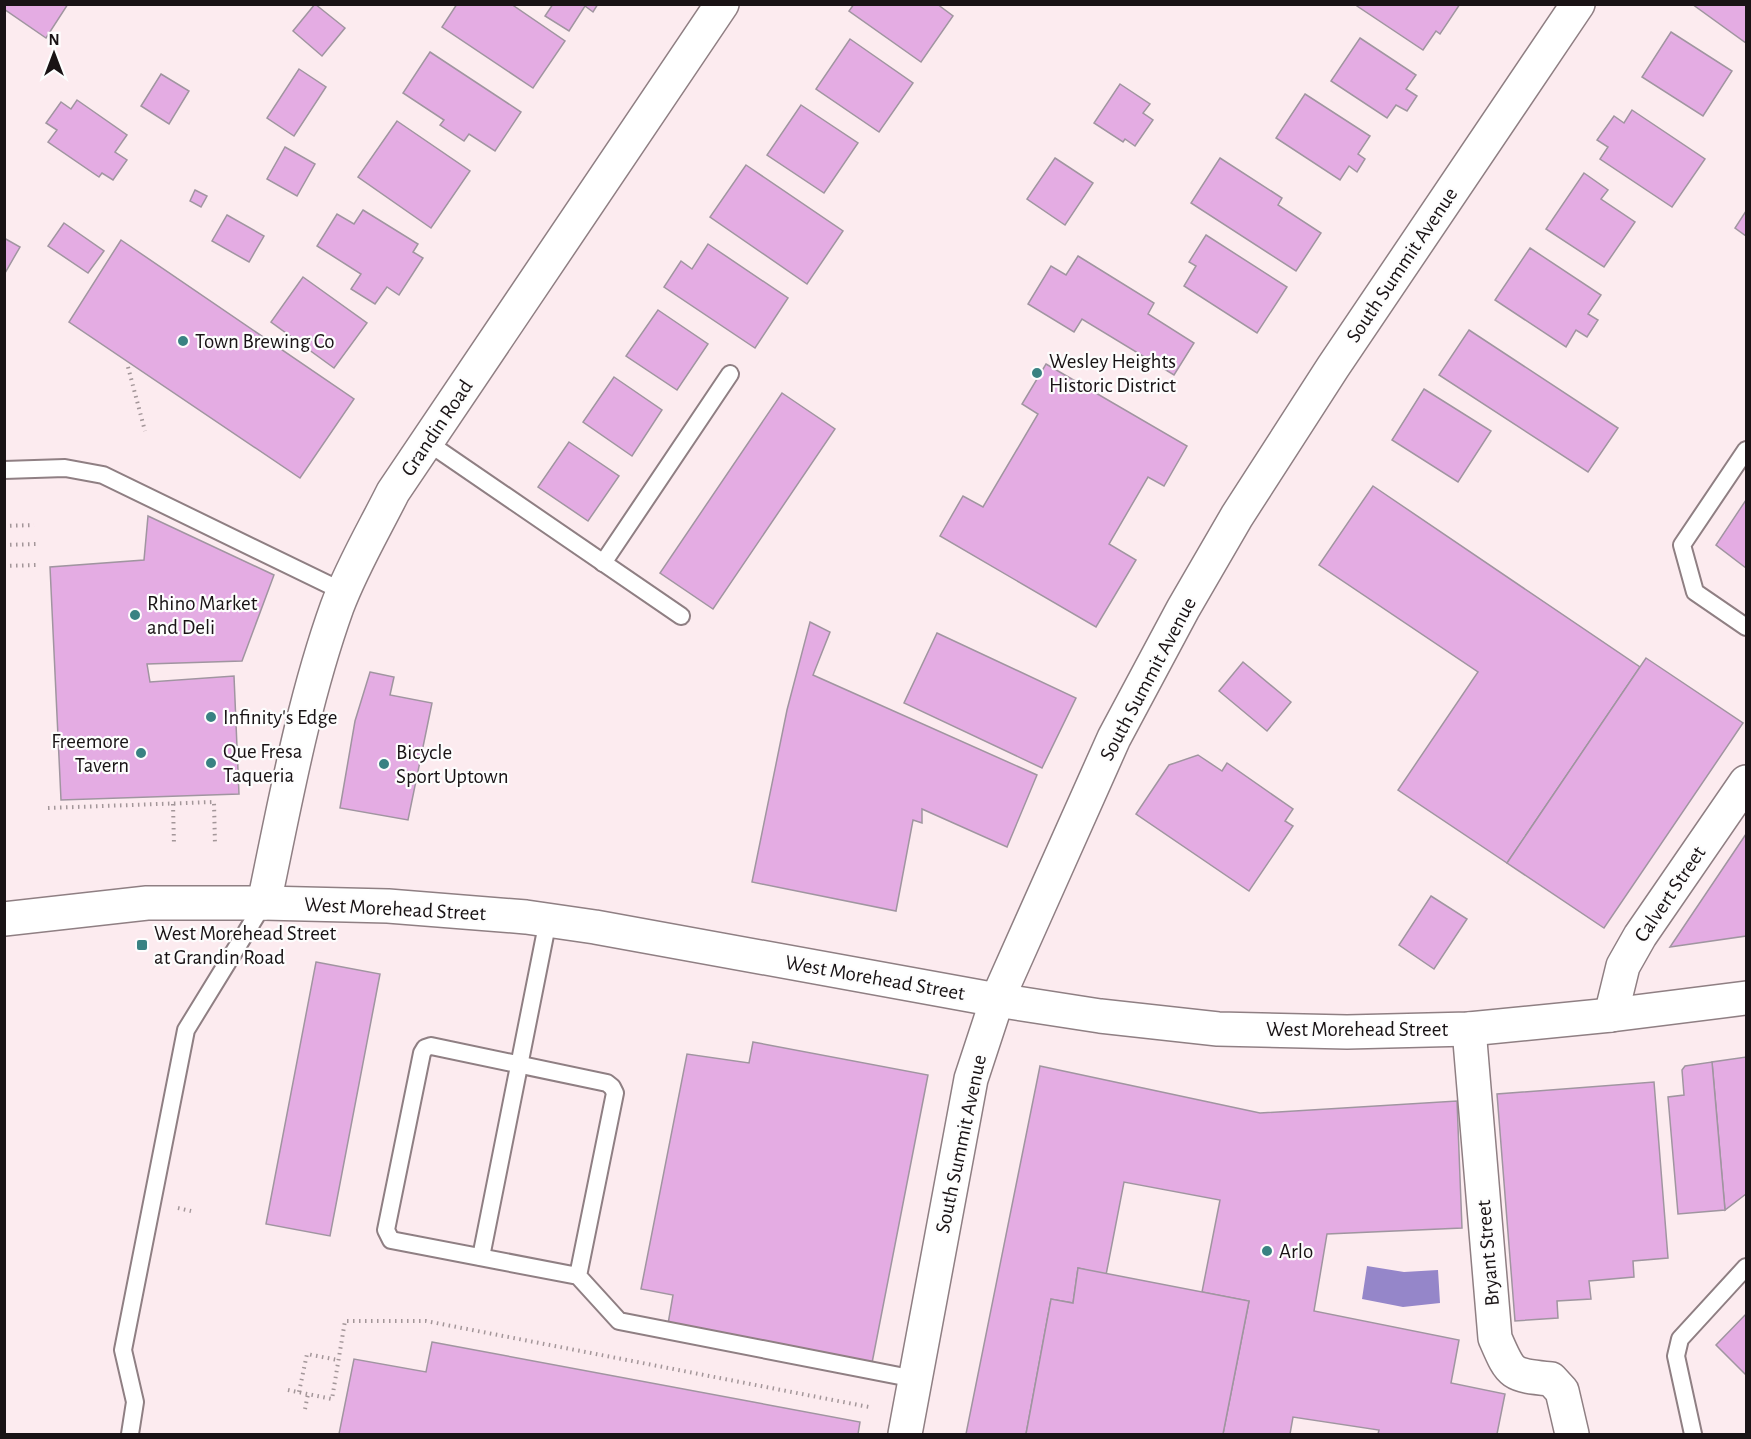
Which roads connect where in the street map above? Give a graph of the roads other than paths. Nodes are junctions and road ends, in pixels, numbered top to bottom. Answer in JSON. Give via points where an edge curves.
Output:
{"nodes":[{"id":1,"x":722,"y":4,"type":"edge"},
{"id":2,"x":1578,"y":4,"type":"edge"},
{"id":3,"x":730,"y":374,"type":"dead end"},
{"id":4,"x":427,"y":442,"type":"junction"},
{"id":5,"x":1746,"y":450,"type":"edge"},
{"id":6,"x":4,"y":470,"type":"edge"},
{"id":7,"x":603,"y":562,"type":"junction"},
{"id":8,"x":344,"y":592,"type":"junction"},
{"id":9,"x":681,"y":616,"type":"dead end"},
{"id":10,"x":1746,"y":627,"type":"edge"},
{"id":11,"x":1746,"y":782,"type":"edge"},
{"id":12,"x":264,"y":903,"type":"junction"},
{"id":13,"x":4,"y":919,"type":"edge"},
{"id":14,"x":548,"y":920,"type":"junction"},
{"id":15,"x":1746,"y":998,"type":"edge"},
{"id":16,"x":996,"y":1000,"type":"junction"},
{"id":17,"x":1611,"y":1015,"type":"junction"},
{"id":18,"x":1469,"y":1029,"type":"junction"},
{"id":19,"x":520,"y":1065,"type":"junction"},
{"id":20,"x":480,"y":1257,"type":"junction"},
{"id":21,"x":1746,"y":1267,"type":"edge"},
{"id":22,"x":578,"y":1276,"type":"junction"},
{"id":23,"x":915,"y":1378,"type":"junction"},
{"id":24,"x":130,"y":1434,"type":"edge"},
{"id":25,"x":904,"y":1434,"type":"edge"},
{"id":26,"x":1572,"y":1434,"type":"edge"},
{"id":27,"x":1693,"y":1434,"type":"edge"}],
"edges":[{"from":1,"to":4,"type":"street","name":"Grandin Road"},
{"from":2,"to":16,"type":"street","name":"South Summit Avenue","via":[[1333,367],[1231,526],[1114,738]]},
{"from":3,"to":7,"type":"lane"},
{"from":4,"to":7,"type":"lane"},
{"from":4,"to":8,"type":"street","name":"Grandin Road","via":[[393,492]]},
{"from":5,"to":10,"type":"lane","via":[[1682,545],[1695,592]]},
{"from":6,"to":8,"type":"lane","via":[[65,468],[103,475]]},
{"from":7,"to":9,"type":"lane"},
{"from":8,"to":12,"type":"street","name":"Grandin Road","via":[[305,712]]},
{"from":11,"to":17,"type":"street","name":"Calvert Street","via":[[1640,936],[1623,966]]},
{"from":12,"to":13,"type":"street","name":"West Morehead Street","via":[[147,903]]},
{"from":12,"to":14,"type":"street","name":"West Morehead Street","via":[[388,906]]},
{"from":12,"to":24,"type":"lane","via":[[186,1030],[123,1350],[135,1402]]},
{"from":14,"to":16,"type":"street","name":"West Morehead Street"},
{"from":14,"to":19,"type":"lane"},
{"from":15,"to":17,"type":"street","name":"West Morehead Street"},
{"from":16,"to":18,"type":"street","name":"West Morehead Street","via":[[1218,1029]]},
{"from":16,"to":23,"type":"street","name":"South Summit Avenue","via":[[971,1079]]},
{"from":17,"to":18,"type":"street","name":"West Morehead Street"},
{"from":18,"to":26,"type":"street","name":"Bryant Street","via":[[1495,1338],[1507,1368],[1521,1376],[1551,1378],[1562,1391]]},
{"from":19,"to":20,"type":"lane"},
{"from":19,"to":20,"type":"lane","via":[[431,1046],[422,1053],[386,1230],[392,1240]]},
{"from":19,"to":22,"type":"lane","via":[[607,1083],[615,1093]]},
{"from":20,"to":22,"type":"lane"},
{"from":21,"to":27,"type":"lane","via":[[1680,1339],[1676,1356]]},
{"from":22,"to":23,"type":"lane","via":[[619,1321]]},
{"from":23,"to":25,"type":"street","name":"South Summit Avenue"}]}
